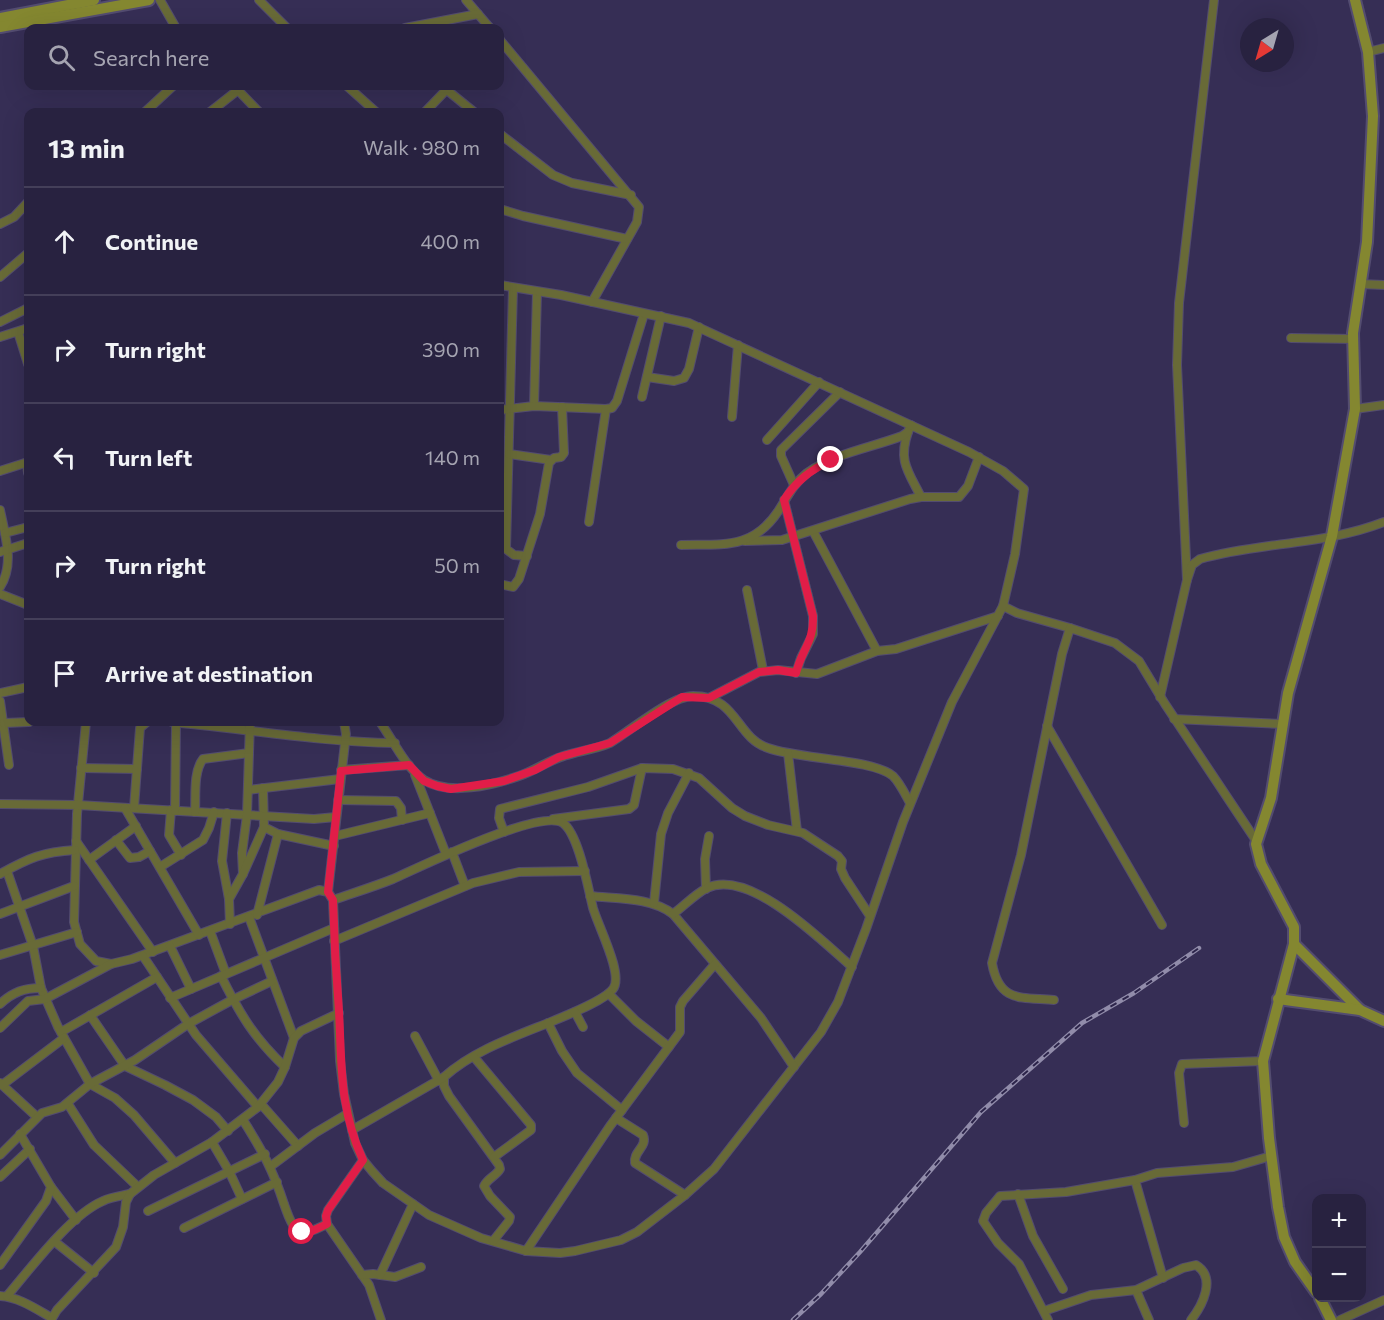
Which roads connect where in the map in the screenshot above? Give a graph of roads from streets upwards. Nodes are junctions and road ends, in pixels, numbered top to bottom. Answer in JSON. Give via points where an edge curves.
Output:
{"nodes":[{"id":1,"x":94,"y":0,"type":"edge"},
{"id":2,"x":149,"y":0,"type":"edge"},
{"id":3,"x":160,"y":0,"type":"edge"},
{"id":4,"x":259,"y":0,"type":"edge"},
{"id":5,"x":466,"y":0,"type":"edge"},
{"id":6,"x":1214,"y":0,"type":"edge"},
{"id":7,"x":1355,"y":0,"type":"edge"},
{"id":8,"x":478,"y":14,"type":"junction"},
{"id":9,"x":3,"y":22,"type":"edge"},
{"id":10,"x":174,"y":24,"type":"edge"},
{"id":11,"x":283,"y":24,"type":"edge"},
{"id":12,"x":426,"y":24,"type":"edge"},
{"id":13,"x":487,"y":24,"type":"edge"},
{"id":14,"x":504,"y":45,"type":"edge"},
{"id":15,"x":1384,"y":48,"type":"edge"},
{"id":16,"x":1368,"y":52,"type":"junction"},
{"id":17,"x":168,"y":90,"type":"edge"},
{"id":18,"x":234,"y":90,"type":"edge"},
{"id":19,"x":238,"y":90,"type":"edge"},
{"id":20,"x":351,"y":90,"type":"edge"},
{"id":21,"x":443,"y":90,"type":"edge"},
{"id":22,"x":449,"y":90,"type":"edge"},
{"id":23,"x":149,"y":108,"type":"edge"},
{"id":24,"x":214,"y":108,"type":"edge"},
{"id":25,"x":255,"y":108,"type":"edge"},
{"id":26,"x":372,"y":108,"type":"edge"},
{"id":27,"x":428,"y":108,"type":"edge"},
{"id":28,"x":470,"y":108,"type":"edge"},
{"id":29,"x":504,"y":137,"type":"edge"},
{"id":30,"x":631,"y":195,"type":"junction"},
{"id":31,"x":24,"y":207,"type":"edge"},
{"id":32,"x":504,"y":210,"type":"edge"},
{"id":33,"x":0,"y":224,"type":"edge"},
{"id":34,"x":627,"y":239,"type":"junction"},
{"id":35,"x":24,"y":257,"type":"edge"},
{"id":36,"x":1,"y":275,"type":"edge"},
{"id":37,"x":1360,"y":284,"type":"junction"},
{"id":38,"x":1384,"y":285,"type":"edge"},
{"id":39,"x":504,"y":286,"type":"edge"},
{"id":40,"x":513,"y":288,"type":"junction"},
{"id":41,"x":537,"y":292,"type":"junction"},
{"id":42,"x":592,"y":302,"type":"junction"},
{"id":43,"x":24,"y":310,"type":"edge"},
{"id":44,"x":644,"y":314,"type":"junction"},
{"id":45,"x":662,"y":316,"type":"junction"},
{"id":46,"x":0,"y":321,"type":"edge"},
{"id":47,"x":699,"y":327,"type":"junction"},
{"id":48,"x":24,"y":330,"type":"edge"},
{"id":49,"x":18,"y":332,"type":"junction"},
{"id":50,"x":0,"y":337,"type":"edge"},
{"id":51,"x":1291,"y":338,"type":"dead end"},
{"id":52,"x":1354,"y":339,"type":"junction"},
{"id":53,"x":738,"y":345,"type":"junction"},
{"id":54,"x":24,"y":351,"type":"edge"},
{"id":55,"x":647,"y":377,"type":"junction"},
{"id":56,"x":819,"y":382,"type":"junction"},
{"id":57,"x":840,"y":392,"type":"junction"},
{"id":58,"x":642,"y":398,"type":"dead end"},
{"id":59,"x":1384,"y":405,"type":"edge"},
{"id":60,"x":534,"y":406,"type":"junction"},
{"id":61,"x":562,"y":407,"type":"junction"},
{"id":62,"x":510,"y":409,"type":"junction"},
{"id":63,"x":1355,"y":409,"type":"junction"},
{"id":64,"x":504,"y":410,"type":"edge"},
{"id":65,"x":606,"y":410,"type":"junction"},
{"id":66,"x":732,"y":417,"type":"dead end"},
{"id":67,"x":909,"y":429,"type":"junction"},
{"id":68,"x":766,"y":440,"type":"dead end"},
{"id":69,"x":509,"y":454,"type":"junction"},
{"id":70,"x":979,"y":457,"type":"junction"},
{"id":71,"x":551,"y":460,"type":"junction"},
{"id":72,"x":24,"y":463,"type":"edge"},
{"id":73,"x":0,"y":471,"type":"edge"},
{"id":74,"x":794,"y":485,"type":"junction"},
{"id":75,"x":921,"y":497,"type":"junction"},
{"id":76,"x":784,"y":500,"type":"junction"},
{"id":77,"x":0,"y":512,"type":"edge"},
{"id":78,"x":588,"y":522,"type":"dead end"},
{"id":79,"x":1384,"y":522,"type":"edge"},
{"id":80,"x":24,"y":527,"type":"edge"},
{"id":81,"x":813,"y":531,"type":"junction"},
{"id":82,"x":5,"y":533,"type":"junction"},
{"id":83,"x":1332,"y":536,"type":"junction"},
{"id":84,"x":793,"y":537,"type":"junction"},
{"id":85,"x":744,"y":541,"type":"junction"},
{"id":86,"x":24,"y":544,"type":"edge"},
{"id":87,"x":681,"y":545,"type":"dead end"},
{"id":88,"x":4,"y":551,"type":"edge"},
{"id":89,"x":526,"y":556,"type":"junction"},
{"id":90,"x":1187,"y":580,"type":"junction"},
{"id":91,"x":504,"y":585,"type":"edge"},
{"id":92,"x":0,"y":587,"type":"edge"},
{"id":93,"x":747,"y":590,"type":"dead end"},
{"id":94,"x":0,"y":594,"type":"edge"},
{"id":95,"x":24,"y":603,"type":"edge"},
{"id":96,"x":1003,"y":606,"type":"junction"},
{"id":97,"x":998,"y":616,"type":"junction"},
{"id":98,"x":1070,"y":628,"type":"junction"},
{"id":99,"x":877,"y":651,"type":"junction"},
{"id":100,"x":763,"y":670,"type":"junction"},
{"id":101,"x":796,"y":673,"type":"junction"},
{"id":102,"x":24,"y":688,"type":"edge"},
{"id":103,"x":0,"y":693,"type":"edge"},
{"id":104,"x":1160,"y":697,"type":"junction"},
{"id":105,"x":709,"y":698,"type":"junction"},
{"id":106,"x":0,"y":705,"type":"edge"},
{"id":107,"x":1174,"y":718,"type":"junction"},
{"id":108,"x":24,"y":722,"type":"edge"},
{"id":109,"x":4,"y":723,"type":"junction"},
{"id":110,"x":1283,"y":724,"type":"junction"},
{"id":111,"x":86,"y":726,"type":"edge"},
{"id":112,"x":142,"y":726,"type":"edge"},
{"id":113,"x":174,"y":726,"type":"edge"},
{"id":114,"x":250,"y":726,"type":"edge"},
{"id":115,"x":256,"y":726,"type":"edge"},
{"id":116,"x":345,"y":726,"type":"edge"},
{"id":117,"x":383,"y":726,"type":"edge"},
{"id":118,"x":1047,"y":726,"type":"junction"},
{"id":119,"x":345,"y":742,"type":"junction"},
{"id":120,"x":395,"y":743,"type":"junction"},
{"id":121,"x":249,"y":753,"type":"junction"},
{"id":122,"x":788,"y":753,"type":"junction"},
{"id":123,"x":9,"y":765,"type":"dead end"},
{"id":124,"x":81,"y":768,"type":"junction"},
{"id":125,"x":412,"y":768,"type":"junction"},
{"id":126,"x":642,"y":768,"type":"junction"},
{"id":127,"x":137,"y":769,"type":"junction"},
{"id":128,"x":688,"y":773,"type":"junction"},
{"id":129,"x":341,"y":775,"type":"junction"},
{"id":130,"x":263,"y":788,"type":"junction"},
{"id":131,"x":248,"y":790,"type":"junction"},
{"id":132,"x":338,"y":800,"type":"junction"},
{"id":133,"x":910,"y":803,"type":"junction"},
{"id":134,"x":0,"y":804,"type":"edge"},
{"id":135,"x":78,"y":805,"type":"junction"},
{"id":136,"x":130,"y":808,"type":"junction"},
{"id":137,"x":173,"y":811,"type":"junction"},
{"id":138,"x":195,"y":812,"type":"junction"},
{"id":139,"x":213,"y":812,"type":"junction"},
{"id":140,"x":227,"y":813,"type":"junction"},
{"id":141,"x":430,"y":813,"type":"junction"},
{"id":142,"x":247,"y":814,"type":"junction"},
{"id":143,"x":263,"y":815,"type":"junction"},
{"id":144,"x":336,"y":817,"type":"junction"},
{"id":145,"x":551,"y":819,"type":"junction"},
{"id":146,"x":402,"y":820,"type":"junction"},
{"id":147,"x":136,"y":826,"type":"junction"},
{"id":148,"x":264,"y":826,"type":"junction"},
{"id":149,"x":797,"y":831,"type":"junction"},
{"id":150,"x":504,"y":832,"type":"junction"},
{"id":151,"x":278,"y":834,"type":"junction"},
{"id":152,"x":335,"y":836,"type":"junction"},
{"id":153,"x":709,"y":836,"type":"dead end"},
{"id":154,"x":116,"y":840,"type":"junction"},
{"id":155,"x":76,"y":841,"type":"junction"},
{"id":156,"x":1257,"y":842,"type":"junction"},
{"id":157,"x":334,"y":846,"type":"junction"},
{"id":158,"x":75,"y":850,"type":"junction"},
{"id":159,"x":150,"y":850,"type":"junction"},
{"id":160,"x":449,"y":853,"type":"junction"},
{"id":161,"x":181,"y":855,"type":"junction"},
{"id":162,"x":89,"y":860,"type":"junction"},
{"id":163,"x":160,"y":867,"type":"junction"},
{"id":164,"x":585,"y":871,"type":"junction"},
{"id":165,"x":3,"y":872,"type":"edge"},
{"id":166,"x":243,"y":874,"type":"junction"},
{"id":167,"x":74,"y":886,"type":"junction"},
{"id":168,"x":465,"y":886,"type":"junction"},
{"id":169,"x":706,"y":888,"type":"junction"},
{"id":170,"x":328,"y":892,"type":"junction"},
{"id":171,"x":590,"y":896,"type":"junction"},
{"id":172,"x":229,"y":899,"type":"junction"},
{"id":173,"x":333,"y":900,"type":"junction"},
{"id":174,"x":654,"y":903,"type":"junction"},
{"id":175,"x":20,"y":905,"type":"junction"},
{"id":176,"x":0,"y":914,"type":"edge"},
{"id":177,"x":674,"y":914,"type":"junction"},
{"id":178,"x":253,"y":916,"type":"junction"},
{"id":179,"x":870,"y":916,"type":"junction"},
{"id":180,"x":230,"y":924,"type":"junction"},
{"id":181,"x":1162,"y":925,"type":"dead end"},
{"id":182,"x":334,"y":928,"type":"junction"},
{"id":183,"x":210,"y":931,"type":"junction"},
{"id":184,"x":77,"y":932,"type":"junction"},
{"id":185,"x":199,"y":935,"type":"junction"},
{"id":186,"x":334,"y":941,"type":"junction"},
{"id":187,"x":1294,"y":944,"type":"junction"},
{"id":188,"x":33,"y":946,"type":"junction"},
{"id":189,"x":170,"y":946,"type":"junction"},
{"id":190,"x":153,"y":952,"type":"junction"},
{"id":191,"x":0,"y":955,"type":"edge"},
{"id":192,"x":142,"y":956,"type":"junction"},
{"id":193,"x":264,"y":958,"type":"junction"},
{"id":194,"x":111,"y":964,"type":"junction"},
{"id":195,"x":715,"y":964,"type":"junction"},
{"id":196,"x":852,"y":967,"type":"junction"},
{"id":197,"x":224,"y":975,"type":"junction"},
{"id":198,"x":157,"y":977,"type":"junction"},
{"id":199,"x":272,"y":981,"type":"junction"},
{"id":200,"x":41,"y":988,"type":"junction"},
{"id":201,"x":191,"y":989,"type":"junction"},
{"id":202,"x":609,"y":994,"type":"junction"},
{"id":203,"x":170,"y":998,"type":"junction"},
{"id":204,"x":45,"y":999,"type":"junction"},
{"id":205,"x":1054,"y":999,"type":"dead end"},
{"id":206,"x":1278,"y":999,"type":"junction"},
{"id":207,"x":232,"y":1000,"type":"junction"},
{"id":208,"x":0,"y":1004,"type":"edge"},
{"id":209,"x":1360,"y":1010,"type":"junction"},
{"id":210,"x":575,"y":1012,"type":"junction"},
{"id":211,"x":339,"y":1013,"type":"junction"},
{"id":212,"x":90,"y":1015,"type":"junction"},
{"id":213,"x":1384,"y":1021,"type":"edge"},
{"id":214,"x":548,"y":1023,"type":"junction"},
{"id":215,"x":188,"y":1024,"type":"junction"},
{"id":216,"x":583,"y":1027,"type":"dead end"},
{"id":217,"x":0,"y":1028,"type":"edge"},
{"id":218,"x":63,"y":1035,"type":"junction"},
{"id":219,"x":415,"y":1036,"type":"dead end"},
{"id":220,"x":294,"y":1038,"type":"junction"},
{"id":221,"x":669,"y":1047,"type":"junction"},
{"id":222,"x":474,"y":1057,"type":"junction"},
{"id":223,"x":1263,"y":1061,"type":"junction"},
{"id":224,"x":125,"y":1066,"type":"junction"},
{"id":225,"x":285,"y":1067,"type":"junction"},
{"id":226,"x":794,"y":1067,"type":"junction"},
{"id":227,"x":441,"y":1079,"type":"junction"},
{"id":228,"x":1,"y":1084,"type":"edge"},
{"id":229,"x":90,"y":1084,"type":"junction"},
{"id":230,"x":68,"y":1104,"type":"junction"},
{"id":231,"x":260,"y":1106,"type":"junction"},
{"id":232,"x":622,"y":1110,"type":"junction"},
{"id":233,"x":347,"y":1114,"type":"junction"},
{"id":234,"x":37,"y":1117,"type":"junction"},
{"id":235,"x":616,"y":1118,"type":"junction"},
{"id":236,"x":243,"y":1120,"type":"junction"},
{"id":237,"x":1184,"y":1123,"type":"dead end"},
{"id":238,"x":352,"y":1130,"type":"junction"},
{"id":239,"x":228,"y":1131,"type":"junction"},
{"id":240,"x":21,"y":1134,"type":"junction"},
{"id":241,"x":212,"y":1142,"type":"junction"},
{"id":242,"x":298,"y":1146,"type":"junction"},
{"id":243,"x":30,"y":1149,"type":"junction"},
{"id":244,"x":1,"y":1154,"type":"edge"},
{"id":245,"x":265,"y":1154,"type":"junction"},
{"id":246,"x":1271,"y":1156,"type":"junction"},
{"id":247,"x":494,"y":1157,"type":"junction"},
{"id":248,"x":363,"y":1160,"type":"junction"},
{"id":249,"x":175,"y":1163,"type":"junction"},
{"id":250,"x":271,"y":1166,"type":"junction"},
{"id":251,"x":229,"y":1171,"type":"junction"},
{"id":252,"x":0,"y":1177,"type":"edge"},
{"id":253,"x":1135,"y":1180,"type":"junction"},
{"id":254,"x":278,"y":1182,"type":"junction"},
{"id":255,"x":51,"y":1187,"type":"junction"},
{"id":256,"x":138,"y":1187,"type":"junction"},
{"id":257,"x":130,"y":1194,"type":"junction"},
{"id":258,"x":1018,"y":1194,"type":"junction"},
{"id":259,"x":685,"y":1195,"type":"junction"},
{"id":260,"x":242,"y":1199,"type":"junction"},
{"id":261,"x":413,"y":1204,"type":"junction"},
{"id":262,"x":148,"y":1210,"type":"dead end"},
{"id":263,"x":76,"y":1220,"type":"junction"},
{"id":264,"x":327,"y":1224,"type":"junction"},
{"id":265,"x":184,"y":1228,"type":"dead end"},
{"id":266,"x":54,"y":1241,"type":"junction"},
{"id":267,"x":494,"y":1242,"type":"junction"},
{"id":268,"x":526,"y":1251,"type":"junction"},
{"id":269,"x":0,"y":1265,"type":"edge"},
{"id":270,"x":421,"y":1267,"type":"dead end"},
{"id":271,"x":94,"y":1273,"type":"junction"},
{"id":272,"x":362,"y":1275,"type":"junction"},
{"id":273,"x":380,"y":1275,"type":"junction"},
{"id":274,"x":1163,"y":1278,"type":"junction"},
{"id":275,"x":1312,"y":1285,"type":"edge"},
{"id":276,"x":1063,"y":1289,"type":"dead end"},
{"id":277,"x":1136,"y":1290,"type":"junction"},
{"id":278,"x":4,"y":1296,"type":"edge"},
{"id":279,"x":1384,"y":1300,"type":"edge"},
{"id":280,"x":1322,"y":1302,"type":"edge"},
{"id":281,"x":1044,"y":1311,"type":"junction"},
{"id":282,"x":51,"y":1319,"type":"edge"},
{"id":283,"x":381,"y":1320,"type":"edge"},
{"id":284,"x":1048,"y":1320,"type":"edge"},
{"id":285,"x":1149,"y":1320,"type":"edge"},
{"id":286,"x":1191,"y":1320,"type":"edge"},
{"id":287,"x":1331,"y":1320,"type":"edge"},
{"id":288,"x":1340,"y":1320,"type":"edge"}],
"edges":[{"from":1,"to":9,"type":"street"},
{"from":2,"to":9,"type":"street"},
{"from":3,"to":10,"type":"street"},
{"from":4,"to":11,"type":"street"},
{"from":5,"to":8,"type":"street"},
{"from":6,"to":90,"type":"street","via":[[1179,303],[1177,365]]},
{"from":7,"to":16,"type":"street"},
{"from":8,"to":12,"type":"street"},
{"from":8,"to":13,"type":"street"},
{"from":14,"to":30,"type":"street"},
{"from":15,"to":16,"type":"street"},
{"from":16,"to":37,"type":"street","via":[[1372,116]]},
{"from":17,"to":23,"type":"street"},
{"from":18,"to":24,"type":"street"},
{"from":19,"to":25,"type":"street"},
{"from":20,"to":26,"type":"street"},
{"from":21,"to":27,"type":"street"},
{"from":22,"to":28,"type":"street"},
{"from":29,"to":30,"type":"street","via":[[553,175],[572,183]]},
{"from":30,"to":34,"type":"street","via":[[639,207],[639,216]]},
{"from":31,"to":33,"type":"street","via":[[14,218]]},
{"from":32,"to":34,"type":"street"},
{"from":34,"to":42,"type":"street"},
{"from":35,"to":36,"type":"street"},
{"from":37,"to":38,"type":"street"},
{"from":37,"to":52,"type":"street"},
{"from":39,"to":40,"type":"street"},
{"from":40,"to":41,"type":"street"},
{"from":40,"to":62,"type":"street"},
{"from":41,"to":42,"type":"street"},
{"from":41,"to":60,"type":"street"},
{"from":42,"to":44,"type":"street"},
{"from":43,"to":46,"type":"street"},
{"from":44,"to":45,"type":"street"},
{"from":44,"to":65,"type":"street","via":[[617,401]]},
{"from":45,"to":47,"type":"street"},
{"from":45,"to":55,"type":"street"},
{"from":47,"to":53,"type":"street"},
{"from":47,"to":55,"type":"street","via":[[684,378],[674,381]]},
{"from":48,"to":49,"type":"street"},
{"from":49,"to":50,"type":"street"},
{"from":49,"to":54,"type":"street"},
{"from":51,"to":52,"type":"street"},
{"from":52,"to":63,"type":"street"},
{"from":53,"to":56,"type":"street"},
{"from":53,"to":66,"type":"street"},
{"from":55,"to":58,"type":"street"},
{"from":56,"to":57,"type":"street"},
{"from":56,"to":68,"type":"street"},
{"from":57,"to":67,"type":"street"},
{"from":57,"to":74,"type":"street","via":[[781,450]]},
{"from":59,"to":63,"type":"street"},
{"from":60,"to":61,"type":"street"},
{"from":60,"to":62,"type":"street"},
{"from":61,"to":65,"type":"street"},
{"from":61,"to":71,"type":"street","via":[[564,453]]},
{"from":62,"to":64,"type":"street"},
{"from":62,"to":69,"type":"street"},
{"from":63,"to":83,"type":"street"},
{"from":65,"to":78,"type":"street"},
{"from":67,"to":70,"type":"street"},
{"from":67,"to":74,"type":"street","via":[[896,439],[831,460]]},
{"from":67,"to":75,"type":"street","via":[[903,460]]},
{"from":69,"to":71,"type":"street"},
{"from":69,"to":89,"type":"street","via":[[507,549],[514,555]]},
{"from":70,"to":75,"type":"street","via":[[968,486],[959,497]]},
{"from":70,"to":96,"type":"street","via":[[1024,489]]},
{"from":71,"to":89,"type":"street"},
{"from":72,"to":73,"type":"street"},
{"from":74,"to":76,"type":"street"},
{"from":75,"to":81,"type":"street"},
{"from":76,"to":84,"type":"street"},
{"from":76,"to":85,"type":"street","via":[[766,526]]},
{"from":77,"to":82,"type":"street"},
{"from":79,"to":83,"type":"street"},
{"from":80,"to":82,"type":"street"},
{"from":81,"to":84,"type":"street"},
{"from":81,"to":99,"type":"street"},
{"from":82,"to":88,"type":"street"},
{"from":83,"to":90,"type":"street","via":[[1200,559],[1192,566]]},
{"from":83,"to":110,"type":"street"},
{"from":84,"to":85,"type":"street","via":[[772,542]]},
{"from":84,"to":101,"type":"street","via":[[813,616],[813,634]]},
{"from":85,"to":87,"type":"street"},
{"from":86,"to":88,"type":"street"},
{"from":88,"to":92,"type":"street","via":[[6,574]]},
{"from":89,"to":91,"type":"street","via":[[516,585]]},
{"from":90,"to":104,"type":"street"},
{"from":93,"to":100,"type":"street"},
{"from":94,"to":95,"type":"street"},
{"from":96,"to":97,"type":"street"},
{"from":96,"to":98,"type":"street"},
{"from":97,"to":99,"type":"street","via":[[896,649]]},
{"from":97,"to":133,"type":"street","via":[[952,702]]},
{"from":98,"to":104,"type":"street","via":[[1105,639],[1132,654]]},
{"from":98,"to":118,"type":"street"},
{"from":99,"to":101,"type":"street","via":[[817,674]]},
{"from":100,"to":101,"type":"street"},
{"from":100,"to":105,"type":"street"},
{"from":102,"to":103,"type":"street"},
{"from":104,"to":107,"type":"street"},
{"from":105,"to":122,"type":"street","via":[[729,709],[762,746]]},
{"from":105,"to":125,"type":"street","via":[[682,697],[610,743],[559,757],[504,781],[451,789],[424,781]]},
{"from":106,"to":109,"type":"street"},
{"from":107,"to":110,"type":"street"},
{"from":107,"to":156,"type":"street"},
{"from":108,"to":109,"type":"street"},
{"from":109,"to":123,"type":"street"},
{"from":110,"to":156,"type":"street","via":[[1271,798]]},
{"from":111,"to":124,"type":"street"},
{"from":112,"to":127,"type":"street"},
{"from":113,"to":137,"type":"street"},
{"from":114,"to":121,"type":"street"},
{"from":115,"to":119,"type":"street"},
{"from":116,"to":119,"type":"street"},
{"from":117,"to":120,"type":"street"},
{"from":118,"to":181,"type":"street"},
{"from":118,"to":205,"type":"street","via":[[1021,855],[992,963],[999,986],[1009,994]]},
{"from":119,"to":120,"type":"street"},
{"from":119,"to":129,"type":"street"},
{"from":120,"to":125,"type":"street"},
{"from":121,"to":131,"type":"street"},
{"from":121,"to":138,"type":"street","via":[[203,759]]},
{"from":122,"to":133,"type":"street","via":[[881,769],[897,781]]},
{"from":122,"to":149,"type":"street"},
{"from":124,"to":127,"type":"street"},
{"from":124,"to":135,"type":"street"},
{"from":125,"to":129,"type":"street"},
{"from":125,"to":141,"type":"street"},
{"from":126,"to":128,"type":"street"},
{"from":126,"to":145,"type":"street","via":[[634,805],[628,809]]},
{"from":126,"to":150,"type":"street","via":[[588,787],[500,809]]},
{"from":127,"to":136,"type":"street"},
{"from":128,"to":149,"type":"street","via":[[709,785],[745,816]]},
{"from":128,"to":174,"type":"street","via":[[661,834]]},
{"from":129,"to":130,"type":"street"},
{"from":129,"to":132,"type":"street"},
{"from":130,"to":131,"type":"street"},
{"from":130,"to":143,"type":"street"},
{"from":131,"to":142,"type":"street"},
{"from":132,"to":144,"type":"street"},
{"from":132,"to":146,"type":"street","via":[[396,801]]},
{"from":133,"to":179,"type":"street"},
{"from":134,"to":135,"type":"street"},
{"from":135,"to":136,"type":"street"},
{"from":135,"to":155,"type":"street"},
{"from":136,"to":137,"type":"street"},
{"from":136,"to":147,"type":"street"},
{"from":137,"to":138,"type":"street"},
{"from":137,"to":161,"type":"street","via":[[169,835]]},
{"from":138,"to":139,"type":"street"},
{"from":139,"to":140,"type":"street"},
{"from":139,"to":161,"type":"street","via":[[203,840]]},
{"from":140,"to":142,"type":"street"},
{"from":140,"to":172,"type":"street","via":[[222,861]]},
{"from":141,"to":146,"type":"street"},
{"from":141,"to":160,"type":"street"},
{"from":142,"to":143,"type":"street"},
{"from":142,"to":166,"type":"street"},
{"from":143,"to":144,"type":"street"},
{"from":143,"to":148,"type":"street"},
{"from":144,"to":152,"type":"street"},
{"from":145,"to":150,"type":"street"},
{"from":145,"to":164,"type":"street","via":[[572,834]]},
{"from":146,"to":152,"type":"street"},
{"from":147,"to":154,"type":"street"},
{"from":147,"to":159,"type":"street"},
{"from":148,"to":151,"type":"street"},
{"from":148,"to":166,"type":"street"},
{"from":149,"to":179,"type":"street","via":[[838,856],[845,878]]},
{"from":150,"to":160,"type":"street"},
{"from":151,"to":157,"type":"street"},
{"from":151,"to":178,"type":"street"},
{"from":152,"to":157,"type":"street"},
{"from":153,"to":169,"type":"street"},
{"from":154,"to":159,"type":"street","via":[[130,858]]},
{"from":154,"to":162,"type":"street"},
{"from":155,"to":158,"type":"street"},
{"from":155,"to":162,"type":"street"},
{"from":156,"to":187,"type":"street","via":[[1257,854],[1294,927]]},
{"from":157,"to":170,"type":"street"},
{"from":158,"to":165,"type":"street","via":[[45,853]]},
{"from":158,"to":167,"type":"street"},
{"from":159,"to":163,"type":"street"},
{"from":160,"to":168,"type":"street"},
{"from":160,"to":173,"type":"street"},
{"from":161,"to":163,"type":"street"},
{"from":162,"to":190,"type":"street"},
{"from":163,"to":185,"type":"street"},
{"from":164,"to":168,"type":"street","via":[[519,872]]},
{"from":164,"to":171,"type":"street"},
{"from":165,"to":175,"type":"street"},
{"from":166,"to":172,"type":"street"},
{"from":167,"to":175,"type":"street"},
{"from":167,"to":184,"type":"street"},
{"from":168,"to":186,"type":"street"},
{"from":169,"to":177,"type":"street"},
{"from":169,"to":196,"type":"street","via":[[729,886],[785,909]]},
{"from":170,"to":173,"type":"street"},
{"from":170,"to":178,"type":"street","via":[[319,890]]},
{"from":171,"to":174,"type":"street"},
{"from":171,"to":202,"type":"street","via":[[616,973],[615,987]]},
{"from":172,"to":180,"type":"street"},
{"from":173,"to":182,"type":"street"},
{"from":174,"to":177,"type":"street"},
{"from":175,"to":176,"type":"street"},
{"from":175,"to":188,"type":"street"},
{"from":177,"to":195,"type":"street"},
{"from":178,"to":180,"type":"street"},
{"from":178,"to":193,"type":"street"},
{"from":179,"to":196,"type":"street"},
{"from":180,"to":183,"type":"street"},
{"from":182,"to":186,"type":"street"},
{"from":182,"to":193,"type":"street"},
{"from":183,"to":185,"type":"street"},
{"from":183,"to":197,"type":"street"},
{"from":184,"to":188,"type":"street"},
{"from":184,"to":194,"type":"street","via":[[80,944],[96,961]]},
{"from":185,"to":189,"type":"street"},
{"from":186,"to":211,"type":"street"},
{"from":187,"to":206,"type":"street"},
{"from":187,"to":209,"type":"street"},
{"from":188,"to":191,"type":"street"},
{"from":188,"to":200,"type":"street"},
{"from":189,"to":190,"type":"street"},
{"from":189,"to":201,"type":"street"},
{"from":190,"to":192,"type":"street"},
{"from":192,"to":194,"type":"street"},
{"from":192,"to":198,"type":"street"},
{"from":193,"to":197,"type":"street"},
{"from":193,"to":199,"type":"street"},
{"from":194,"to":204,"type":"street"},
{"from":195,"to":221,"type":"street","via":[[683,1001],[680,1032]]},
{"from":195,"to":226,"type":"street","via":[[761,1018]]},
{"from":196,"to":226,"type":"street","via":[[821,1032]]},
{"from":197,"to":201,"type":"street"},
{"from":197,"to":207,"type":"street"},
{"from":198,"to":203,"type":"street"},
{"from":198,"to":212,"type":"street"},
{"from":199,"to":207,"type":"street"},
{"from":199,"to":220,"type":"street"},
{"from":200,"to":204,"type":"street"},
{"from":200,"to":208,"type":"street","via":[[16,991]]},
{"from":201,"to":203,"type":"street"},
{"from":202,"to":210,"type":"street"},
{"from":202,"to":221,"type":"street"},
{"from":203,"to":215,"type":"street"},
{"from":204,"to":217,"type":"street","via":[[23,1004]]},
{"from":204,"to":218,"type":"street"},
{"from":206,"to":209,"type":"street"},
{"from":206,"to":223,"type":"street"},
{"from":207,"to":215,"type":"street"},
{"from":207,"to":225,"type":"street","via":[[256,1037]]},
{"from":209,"to":213,"type":"street"},
{"from":210,"to":214,"type":"street"},
{"from":210,"to":216,"type":"street"},
{"from":211,"to":220,"type":"street"},
{"from":211,"to":233,"type":"street"},
{"from":212,"to":218,"type":"street"},
{"from":212,"to":224,"type":"street"},
{"from":214,"to":222,"type":"street"},
{"from":214,"to":232,"type":"street","via":[[577,1073]]},
{"from":215,"to":224,"type":"street"},
{"from":215,"to":231,"type":"street"},
{"from":218,"to":228,"type":"street"},
{"from":218,"to":229,"type":"street"},
{"from":219,"to":227,"type":"street"},
{"from":220,"to":225,"type":"street"},
{"from":221,"to":232,"type":"street"},
{"from":222,"to":227,"type":"street"},
{"from":222,"to":247,"type":"street","via":[[531,1125],[526,1135]]},
{"from":223,"to":237,"type":"street","via":[[1182,1064],[1179,1073]]},
{"from":223,"to":246,"type":"street"},
{"from":224,"to":229,"type":"street"},
{"from":224,"to":239,"type":"street","via":[[193,1100]]},
{"from":225,"to":231,"type":"street"},
{"from":226,"to":259,"type":"street","via":[[714,1169]]},
{"from":227,"to":238,"type":"street"},
{"from":227,"to":247,"type":"street"},
{"from":228,"to":234,"type":"street"},
{"from":229,"to":230,"type":"street"},
{"from":229,"to":249,"type":"street","via":[[134,1115]]},
{"from":230,"to":234,"type":"street"},
{"from":230,"to":256,"type":"street","via":[[94,1145]]},
{"from":231,"to":236,"type":"street"},
{"from":231,"to":242,"type":"street"},
{"from":232,"to":235,"type":"street"},
{"from":233,"to":238,"type":"street"},
{"from":233,"to":242,"type":"street"},
{"from":234,"to":240,"type":"street"},
{"from":235,"to":259,"type":"street","via":[[643,1135],[644,1145],[635,1163]]},
{"from":235,"to":268,"type":"street"},
{"from":236,"to":239,"type":"street"},
{"from":236,"to":245,"type":"street"},
{"from":238,"to":248,"type":"street"},
{"from":239,"to":241,"type":"street"},
{"from":240,"to":243,"type":"street"},
{"from":240,"to":244,"type":"street"},
{"from":241,"to":249,"type":"street"},
{"from":241,"to":251,"type":"street"},
{"from":242,"to":250,"type":"street"},
{"from":243,"to":252,"type":"street"},
{"from":243,"to":255,"type":"street"},
{"from":245,"to":250,"type":"street"},
{"from":245,"to":251,"type":"street"},
{"from":246,"to":253,"type":"street","via":[[1233,1167],[1158,1173]]},
{"from":246,"to":275,"type":"street","via":[[1284,1237],[1295,1262]]},
{"from":247,"to":267,"type":"street","via":[[500,1169],[487,1180],[485,1190],[510,1217]]},
{"from":248,"to":261,"type":"street","via":[[383,1183]]},
{"from":248,"to":264,"type":"street","via":[[328,1210]]},
{"from":249,"to":256,"type":"street"},
{"from":250,"to":254,"type":"street"},
{"from":251,"to":260,"type":"street"},
{"from":251,"to":262,"type":"street"},
{"from":253,"to":258,"type":"street","via":[[1066,1192]]},
{"from":253,"to":274,"type":"street"},
{"from":254,"to":260,"type":"street"},
{"from":254,"to":264,"type":"street","via":[[295,1228],[310,1232]]},
{"from":255,"to":263,"type":"street"},
{"from":255,"to":269,"type":"street","via":[[46,1201]]},
{"from":256,"to":257,"type":"street"},
{"from":257,"to":263,"type":"street","via":[[103,1201]]},
{"from":257,"to":271,"type":"street","via":[[116,1247]]},
{"from":258,"to":276,"type":"street","via":[[1033,1236]]},
{"from":258,"to":281,"type":"street","via":[[1000,1196],[983,1221],[1019,1264]]},
{"from":259,"to":268,"type":"street","via":[[621,1240],[560,1253]]},
{"from":260,"to":265,"type":"street"},
{"from":261,"to":267,"type":"street","via":[[429,1215]]},
{"from":261,"to":273,"type":"street"},
{"from":263,"to":266,"type":"street"},
{"from":264,"to":272,"type":"street"},
{"from":266,"to":271,"type":"street"},
{"from":266,"to":278,"type":"street"},
{"from":267,"to":268,"type":"street"},
{"from":270,"to":273,"type":"street","via":[[395,1277]]},
{"from":271,"to":282,"type":"street"},
{"from":272,"to":273,"type":"street"},
{"from":272,"to":283,"type":"street","via":[[374,1295]]},
{"from":274,"to":277,"type":"street"},
{"from":274,"to":286,"type":"street","via":[[1191,1265],[1202,1269],[1206,1291]]},
{"from":277,"to":281,"type":"street","via":[[1091,1295]]},
{"from":277,"to":285,"type":"street"},
{"from":278,"to":282,"type":"street","via":[[28,1304]]},
{"from":279,"to":288,"type":"street"},
{"from":280,"to":287,"type":"street"},
{"from":281,"to":284,"type":"street"}]}
